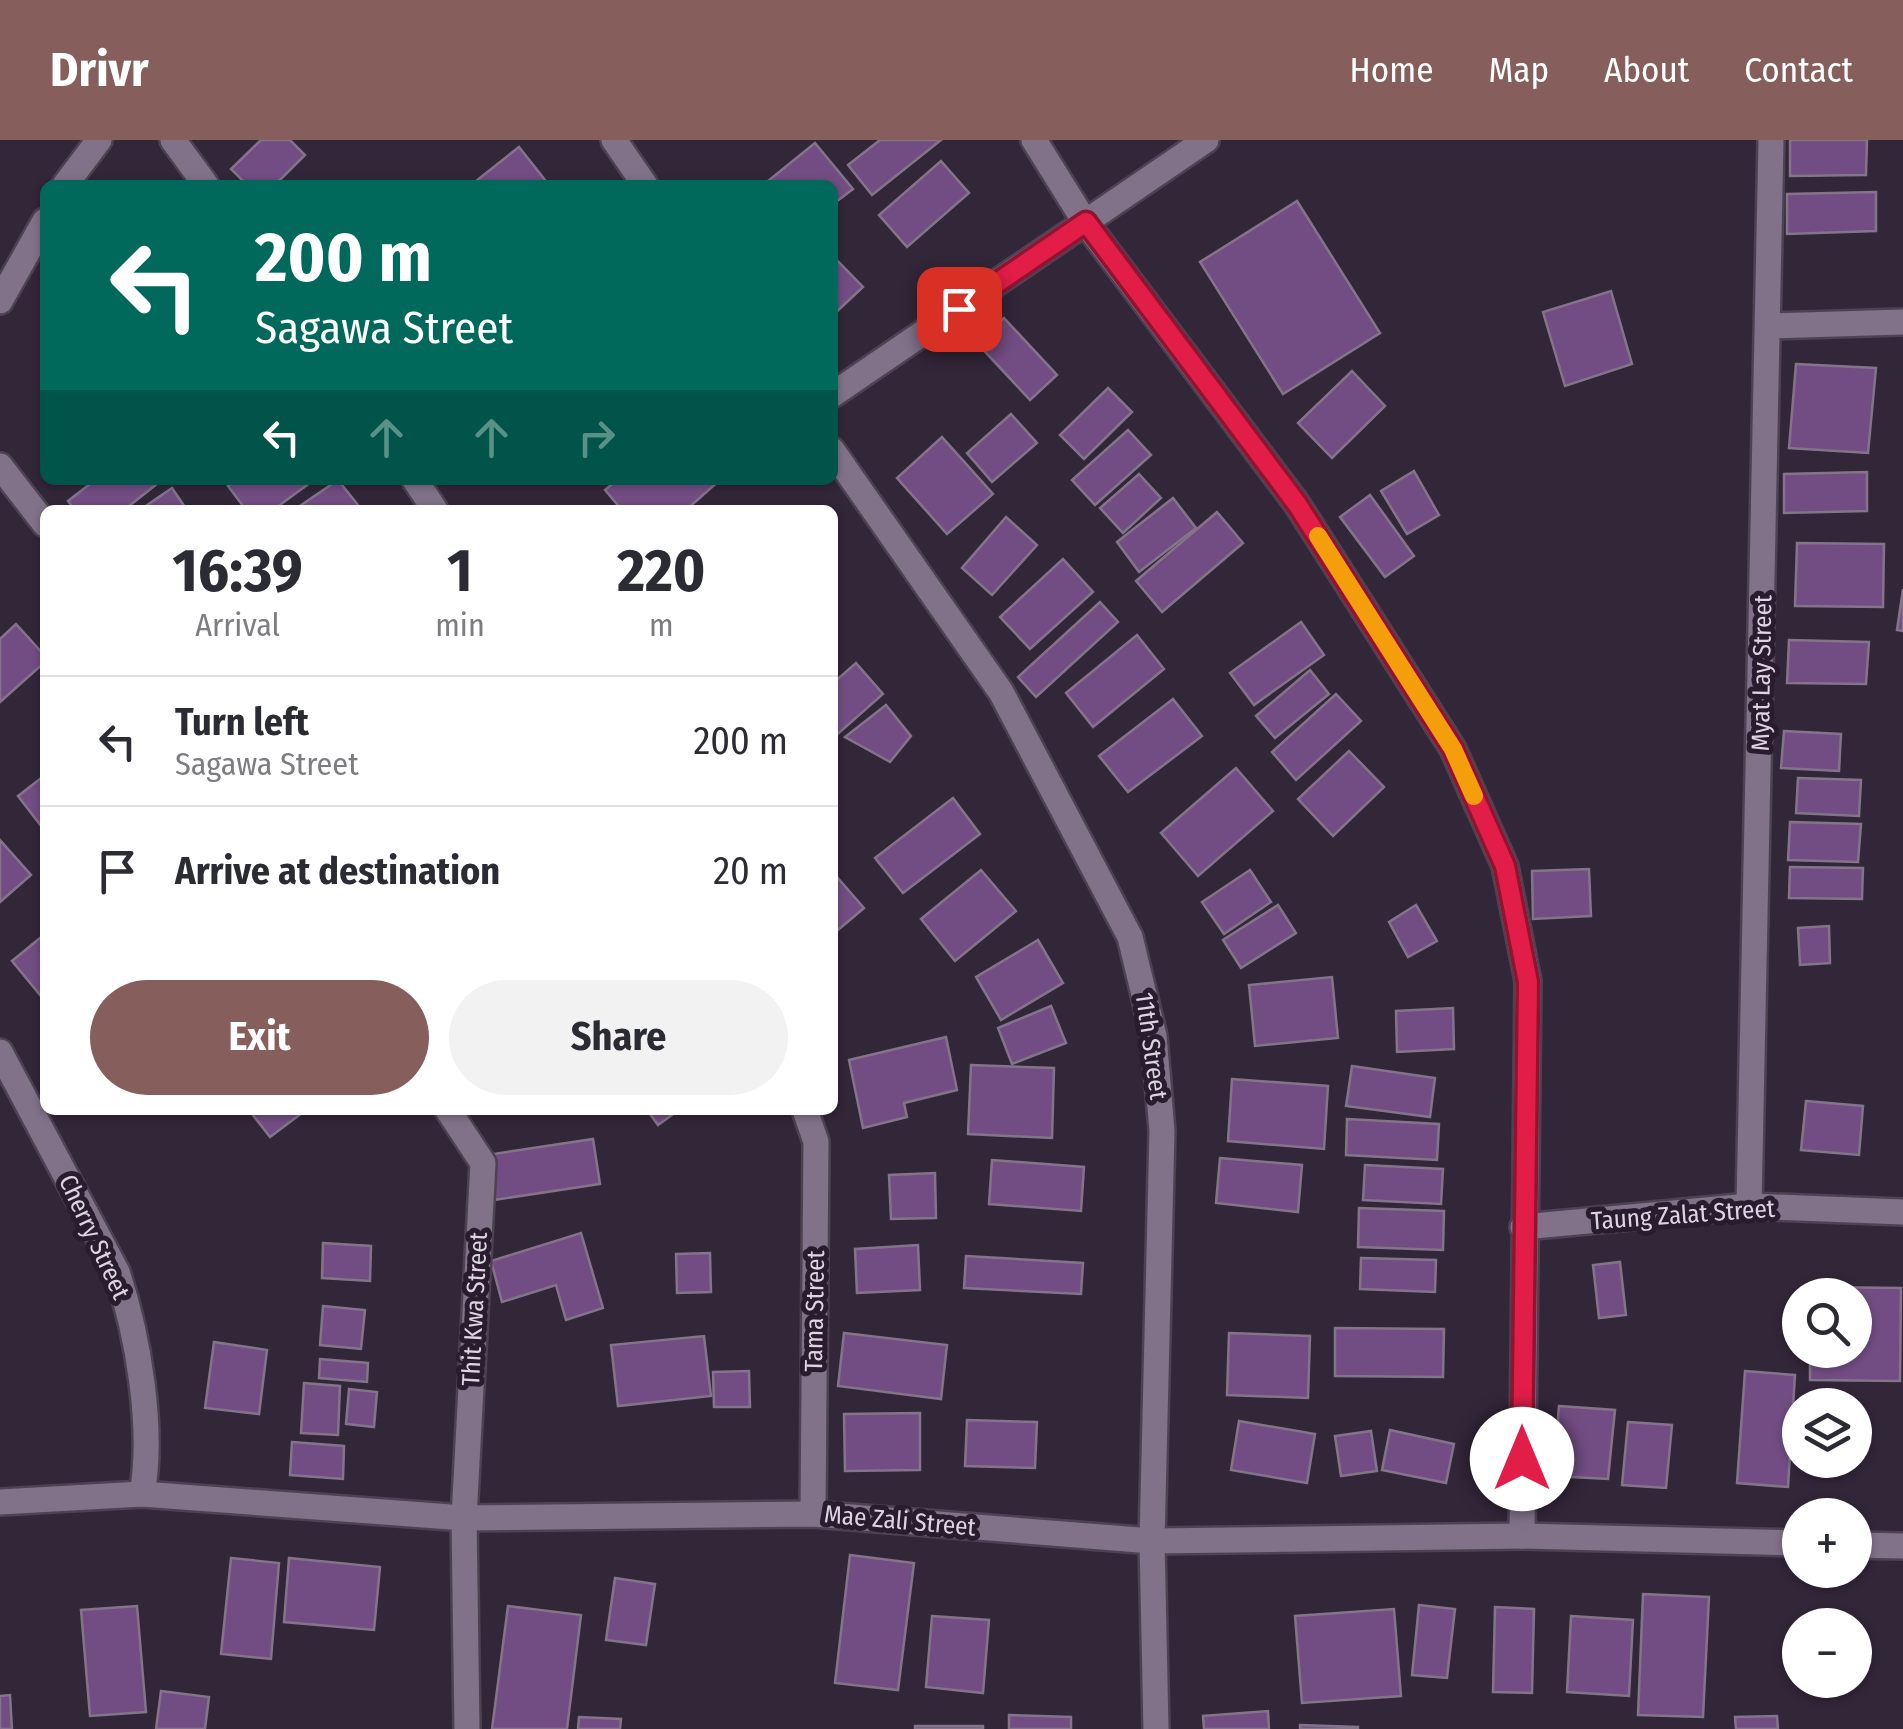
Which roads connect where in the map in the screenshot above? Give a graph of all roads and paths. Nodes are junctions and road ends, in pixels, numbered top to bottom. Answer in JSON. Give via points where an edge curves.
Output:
{"nodes":[{"id":1,"x":99,"y":140,"type":"edge"},
{"id":2,"x":173,"y":140,"type":"edge"},
{"id":3,"x":614,"y":140,"type":"edge"},
{"id":4,"x":1034,"y":140,"type":"edge"},
{"id":5,"x":1206,"y":140,"type":"edge"},
{"id":6,"x":1772,"y":140,"type":"edge"},
{"id":7,"x":69,"y":180,"type":"edge"},
{"id":8,"x":202,"y":180,"type":"edge"},
{"id":9,"x":642,"y":180,"type":"edge"},
{"id":10,"x":1086,"y":222,"type":"junction"},
{"id":11,"x":40,"y":230,"type":"edge"},
{"id":12,"x":0,"y":302,"type":"edge"},
{"id":13,"x":1903,"y":322,"type":"edge"},
{"id":14,"x":1770,"y":326,"type":"junction"},
{"id":15,"x":838,"y":391,"type":"edge"},
{"id":16,"x":838,"y":459,"type":"edge"},
{"id":17,"x":0,"y":466,"type":"edge"},
{"id":18,"x":40,"y":518,"type":"edge"},
{"id":19,"x":0,"y":1052,"type":"edge"},
{"id":20,"x":451,"y":1115,"type":"edge"},
{"id":21,"x":807,"y":1115,"type":"edge"},
{"id":22,"x":1749,"y":1206,"type":"junction"},
{"id":23,"x":1903,"y":1212,"type":"edge"},
{"id":24,"x":1523,"y":1227,"type":"junction"},
{"id":25,"x":142,"y":1494,"type":"junction"},
{"id":26,"x":0,"y":1502,"type":"edge"},
{"id":27,"x":813,"y":1514,"type":"junction"},
{"id":28,"x":464,"y":1518,"type":"junction"},
{"id":29,"x":1522,"y":1536,"type":"junction"},
{"id":30,"x":1152,"y":1542,"type":"junction"},
{"id":31,"x":1782,"y":1543,"type":"edge"},
{"id":32,"x":1872,"y":1545,"type":"edge"},
{"id":33,"x":1903,"y":1546,"type":"edge"},
{"id":34,"x":467,"y":1729,"type":"edge"},
{"id":35,"x":1156,"y":1729,"type":"edge"}],
"edges":[{"from":1,"to":7,"type":"street"},
{"from":2,"to":8,"type":"street"},
{"from":3,"to":9,"type":"street"},
{"from":4,"to":10,"type":"street"},
{"from":5,"to":10,"type":"street"},
{"from":6,"to":14,"type":"street","name":"Myat Lay Street"},
{"from":10,"to":15,"type":"street"},
{"from":10,"to":24,"type":"street","via":[[1297,504],[1453,749],[1505,866],[1528,982]]},
{"from":11,"to":12,"type":"street"},
{"from":13,"to":14,"type":"street"},
{"from":14,"to":22,"type":"street","name":"Myat Lay Street"},
{"from":16,"to":30,"type":"street","name":"11th Street","via":[[1001,692],[1130,937],[1154,1036],[1162,1131]]},
{"from":17,"to":18,"type":"street"},
{"from":19,"to":25,"type":"street","name":"Cherry Street","via":[[117,1272],[128,1305],[149,1457]]},
{"from":20,"to":28,"type":"street","name":"Thit Kwa Street","via":[[483,1162]]},
{"from":21,"to":27,"type":"street","name":"Tama Street","via":[[816,1142]]},
{"from":22,"to":23,"type":"street","name":"Taung Zalat Street"},
{"from":22,"to":24,"type":"street","name":"Taung Zalat Street"},
{"from":24,"to":29,"type":"street"},
{"from":25,"to":26,"type":"street","name":"Mae Zali Street"},
{"from":25,"to":28,"type":"street","name":"Mae Zali Street"},
{"from":27,"to":28,"type":"street","name":"Mae Zali Street"},
{"from":27,"to":30,"type":"street","name":"Mae Zali Street"},
{"from":28,"to":34,"type":"street","name":"Thit Kwa Street"},
{"from":29,"to":30,"type":"street","name":"Mae Zali Street"},
{"from":29,"to":31,"type":"street","name":"Mae Zali Street"},
{"from":30,"to":35,"type":"street","name":"11th Street"},
{"from":32,"to":33,"type":"street"}]}
